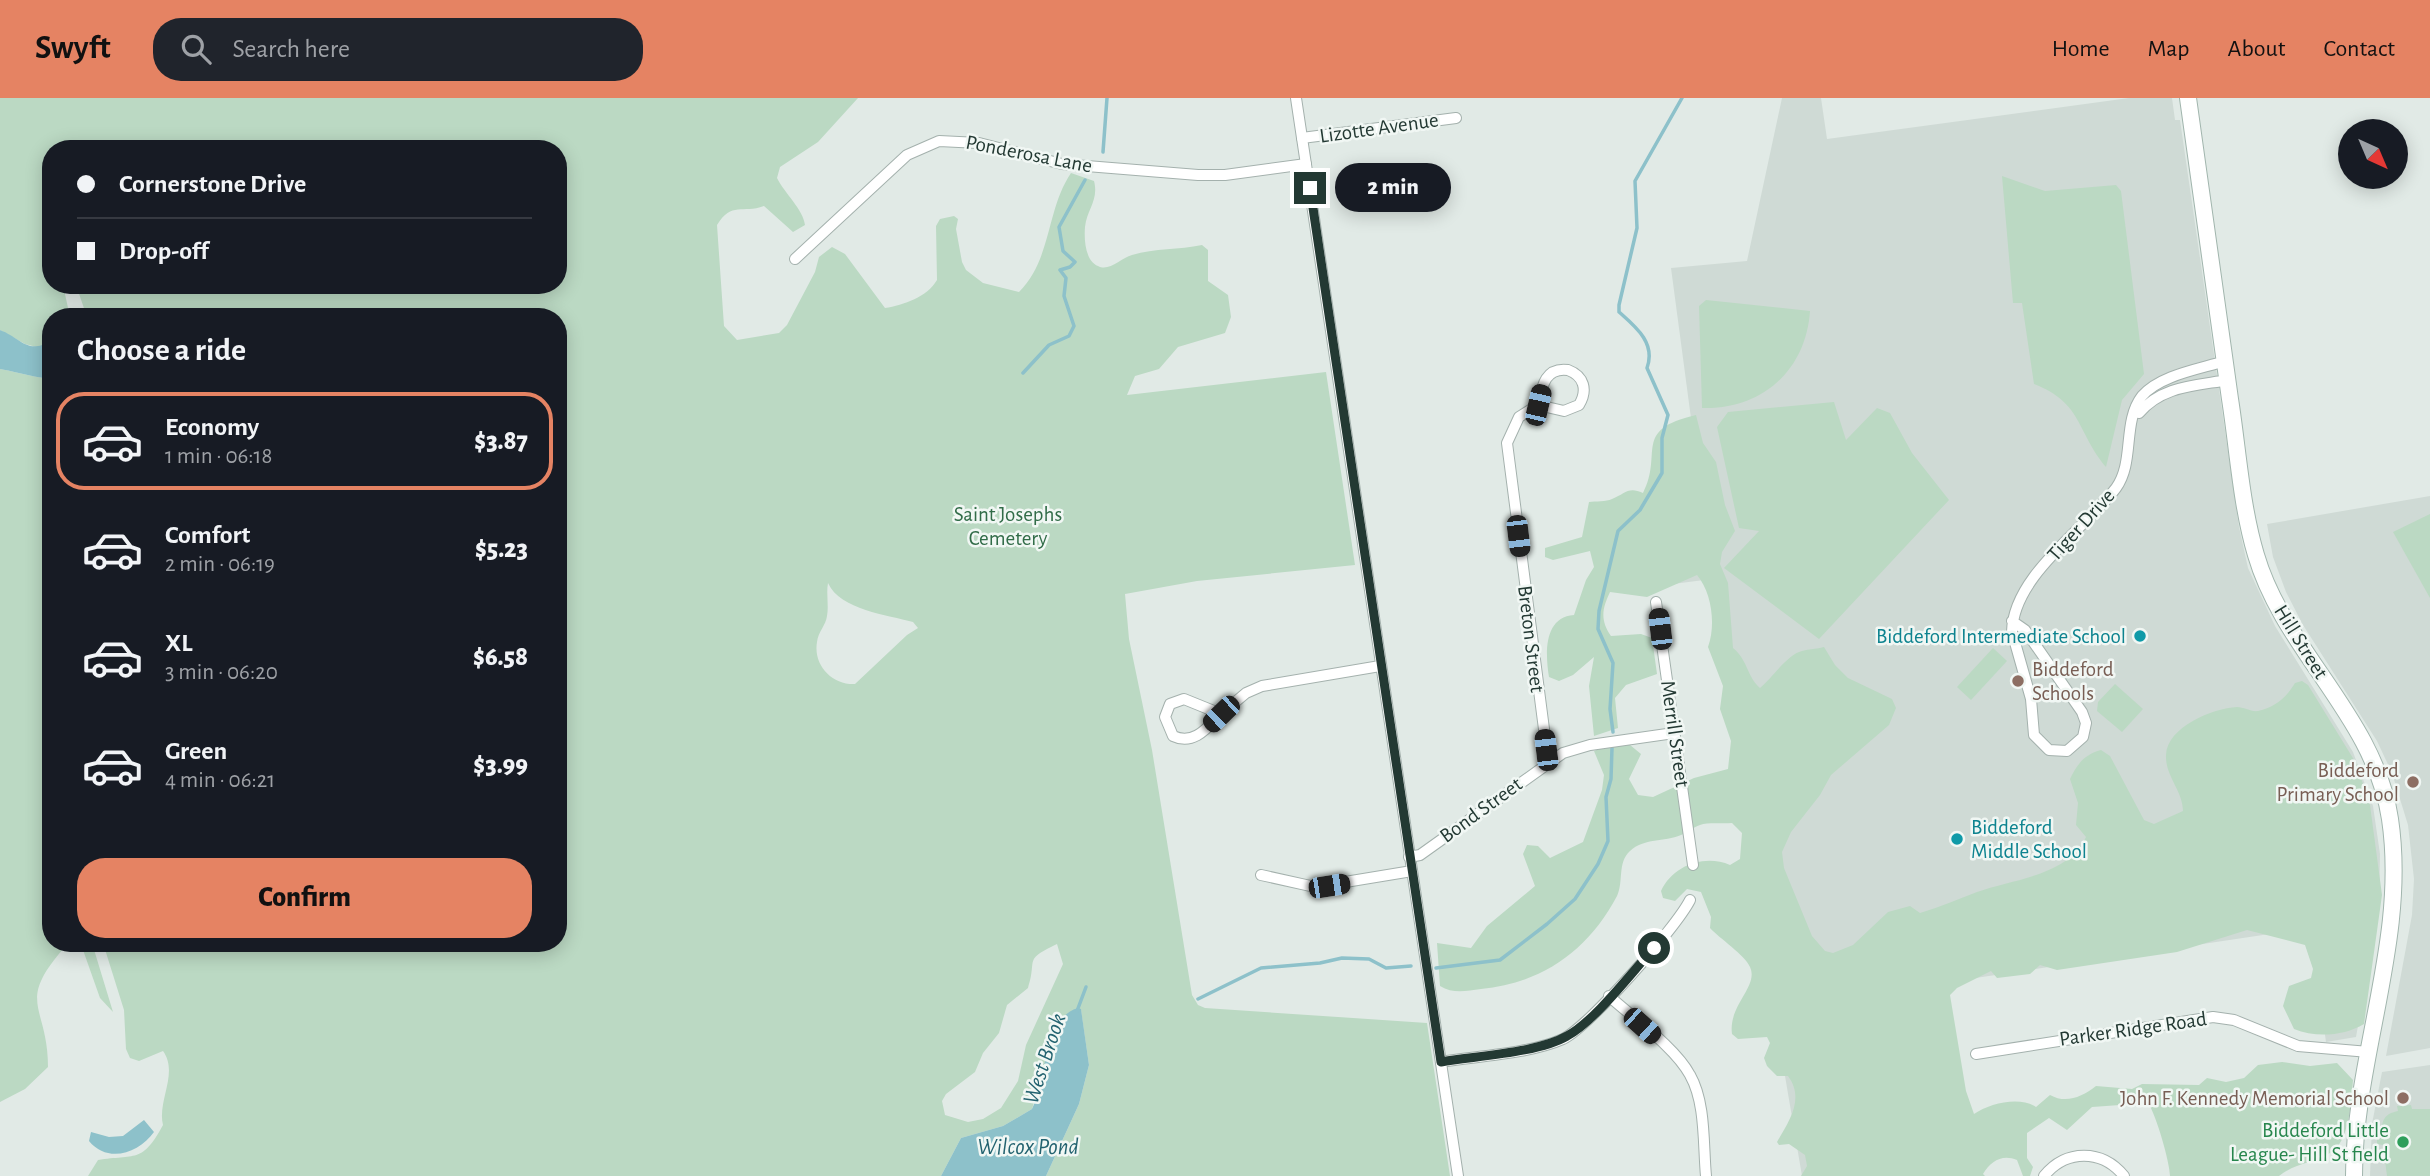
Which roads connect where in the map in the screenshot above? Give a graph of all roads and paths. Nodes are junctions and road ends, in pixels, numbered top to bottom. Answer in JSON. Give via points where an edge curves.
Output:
{"nodes":[{"id":1,"x":1296,"y":98,"type":"edge"},
{"id":2,"x":2188,"y":98,"type":"edge"},
{"id":3,"x":1456,"y":117,"type":"dead end"},
{"id":4,"x":1302,"y":138,"type":"junction"},
{"id":5,"x":1306,"y":164,"type":"junction"},
{"id":6,"x":795,"y":259,"type":"dead end"},
{"id":7,"x":2225,"y":361,"type":"junction"},
{"id":8,"x":2228,"y":380,"type":"junction"},
{"id":9,"x":1538,"y":405,"type":"junction"},
{"id":10,"x":2132,"y":421,"type":"junction"},
{"id":11,"x":1657,"y":602,"type":"dead end"},
{"id":12,"x":2012,"y":621,"type":"junction"},
{"id":13,"x":1380,"y":666,"type":"junction"},
{"id":14,"x":1221,"y":714,"type":"junction"},
{"id":15,"x":1674,"y":733,"type":"junction"},
{"id":16,"x":1548,"y":760,"type":"junction"},
{"id":17,"x":1409,"y":857,"type":"junction"},
{"id":18,"x":1693,"y":865,"type":"dead end"},
{"id":19,"x":1412,"y":871,"type":"junction"},
{"id":20,"x":1261,"y":875,"type":"dead end"},
{"id":21,"x":1690,"y":900,"type":"dead end"},
{"id":22,"x":1609,"y":996,"type":"junction"},
{"id":23,"x":2369,"y":1052,"type":"junction"},
{"id":24,"x":1976,"y":1054,"type":"dead end"},
{"id":25,"x":1441,"y":1062,"type":"junction"},
{"id":26,"x":1458,"y":1176,"type":"edge"},
{"id":27,"x":1706,"y":1176,"type":"edge"},
{"id":28,"x":2044,"y":1176,"type":"edge"},
{"id":29,"x":2124,"y":1176,"type":"edge"},
{"id":30,"x":2354,"y":1176,"type":"edge"}],
"edges":[{"from":1,"to":4,"type":"street"},
{"from":2,"to":7,"type":"street","name":"Hill Street"},
{"from":3,"to":4,"type":"street","name":"Lizotte Avenue"},
{"from":4,"to":5,"type":"street"},
{"from":5,"to":6,"type":"street","name":"Ponderosa Lane","via":[[1198,175],[1062,164],[970,141],[939,141],[907,155]]},
{"from":5,"to":13,"type":"street"},
{"from":7,"to":8,"type":"street","name":"Hill Street"},
{"from":7,"to":10,"type":"street","name":"Tiger Drive","via":[[2152,387],[2137,405]]},
{"from":8,"to":10,"type":"street","via":[[2162,393]]},
{"from":8,"to":23,"type":"street","name":"Hill Street","via":[[2260,568],[2275,601],[2360,734],[2387,803],[2394,852],[2393,889]]},
{"from":9,"to":9,"type":"street","name":"Breton Street","via":[[1559,411],[1574,408],[1584,395],[1581,379],[1568,370],[1552,372],[1544,379]]},
{"from":9,"to":16,"type":"street","name":"Breton Street","via":[[1519,417],[1512,428],[1508,456]]},
{"from":10,"to":12,"type":"street","name":"Tiger Drive","via":[[2117,486],[2028,586]]},
{"from":11,"to":15,"type":"street","name":"Merrill Street"},
{"from":12,"to":12,"type":"street","via":[[2031,699],[2034,735],[2049,750],[2067,751],[2082,737],[2084,717],[2025,630]]},
{"from":13,"to":14,"type":"street","via":[[1262,685]]},
{"from":13,"to":17,"type":"street"},
{"from":14,"to":14,"type":"street","via":[[1181,698],[1170,704],[1165,717],[1174,736],[1184,739],[1203,731]]},
{"from":15,"to":16,"type":"street","name":"Bond Street","via":[[1590,745]]},
{"from":15,"to":18,"type":"street","name":"Merrill Street"},
{"from":16,"to":17,"type":"street","name":"Bond Street","via":[[1420,855]]},
{"from":17,"to":19,"type":"street"},
{"from":19,"to":20,"type":"street","via":[[1315,887]]},
{"from":19,"to":25,"type":"street"},
{"from":21,"to":22,"type":"street","via":[[1676,924]]},
{"from":22,"to":25,"type":"street","via":[[1561,1040]]},
{"from":22,"to":27,"type":"street","via":[[1690,1076],[1699,1105]]},
{"from":23,"to":24,"type":"street","name":"Parker Ridge Road","via":[[2298,1046],[2234,1020],[2213,1017]]},
{"from":23,"to":30,"type":"street","name":"Hill Street","via":[[2357,1118]]},
{"from":25,"to":26,"type":"street"},
{"from":28,"to":29,"type":"street","via":[[2064,1159],[2087,1155],[2110,1162]]}]}
